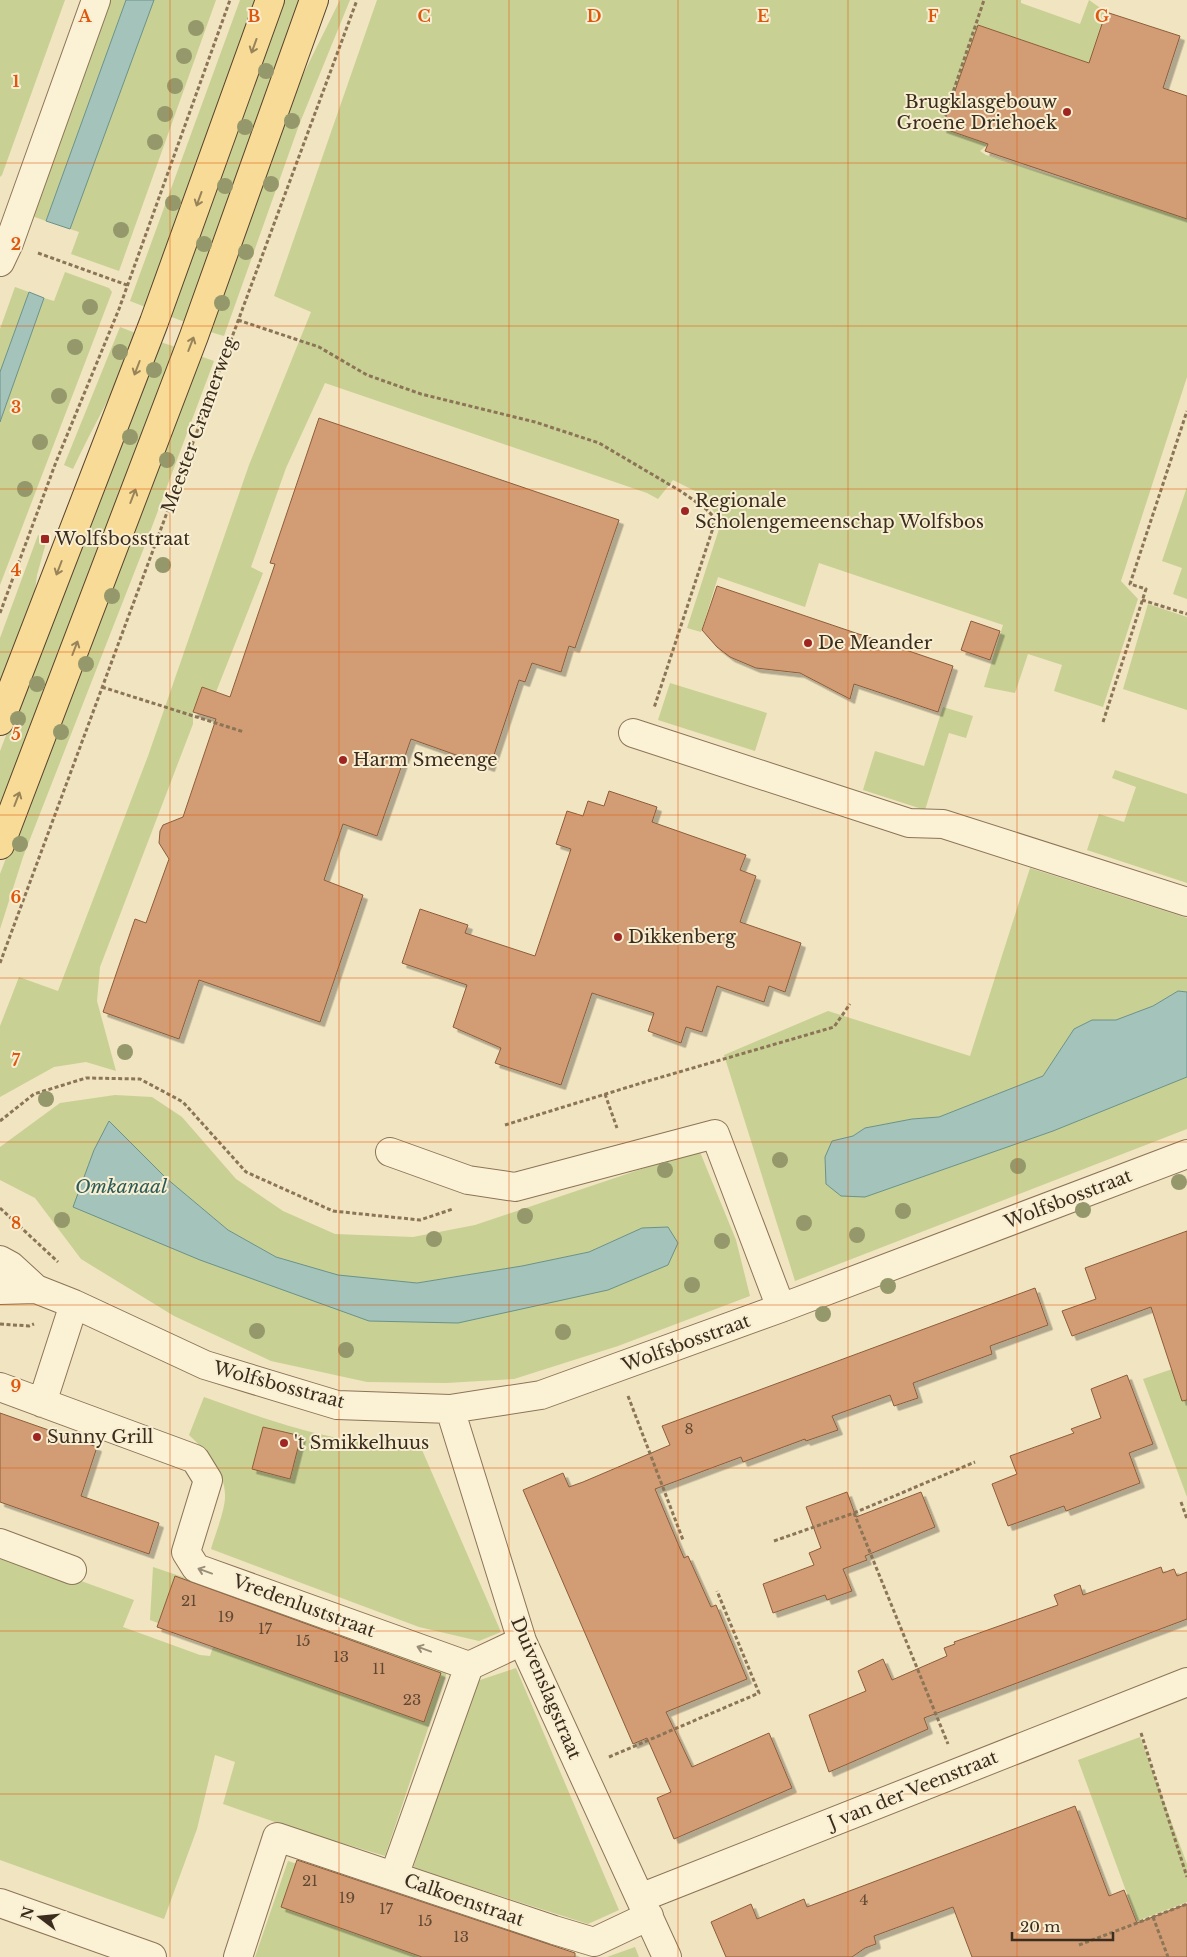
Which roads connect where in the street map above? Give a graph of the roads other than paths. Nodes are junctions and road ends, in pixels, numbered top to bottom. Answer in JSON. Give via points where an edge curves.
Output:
{"nodes":[{"id":1,"x":96,"y":0,"type":"edge"},
{"id":2,"x":270,"y":0,"type":"edge"},
{"id":3,"x":314,"y":0,"type":"edge"},
{"id":4,"x":5,"y":252,"type":"edge"},
{"id":5,"x":0,"y":721,"type":"edge"},
{"id":6,"x":638,"y":735,"type":"road end"},
{"id":7,"x":0,"y":845,"type":"edge"},
{"id":8,"x":1187,"y":902,"type":"edge"},
{"id":9,"x":390,"y":1152,"type":"dead end"},
{"id":10,"x":1187,"y":1154,"type":"edge"},
{"id":11,"x":0,"y":1260,"type":"edge"},
{"id":12,"x":36,"y":1289,"type":"junction"},
{"id":13,"x":0,"y":1290,"type":"edge"},
{"id":14,"x":74,"y":1304,"type":"junction"},
{"id":15,"x":781,"y":1308,"type":"junction"},
{"id":16,"x":0,"y":1387,"type":"edge"},
{"id":17,"x":42,"y":1404,"type":"junction"},
{"id":18,"x":450,"y":1409,"type":"junction"},
{"id":19,"x":0,"y":1543,"type":"edge"},
{"id":20,"x":72,"y":1570,"type":"dead end"},
{"id":21,"x":522,"y":1641,"type":"junction"},
{"id":22,"x":470,"y":1666,"type":"junction"},
{"id":23,"x":1187,"y":1682,"type":"edge"},
{"id":24,"x":394,"y":1876,"type":"junction"},
{"id":25,"x":0,"y":1903,"type":"edge"},
{"id":26,"x":644,"y":1907,"type":"junction"},
{"id":27,"x":591,"y":1949,"type":"edge"},
{"id":28,"x":152,"y":1957,"type":"edge"},
{"id":29,"x":238,"y":1957,"type":"edge"},
{"id":30,"x":667,"y":1957,"type":"edge"}],
"edges":[{"from":1,"to":4,"type":"street"},
{"from":2,"to":5,"type":"main road","one_way":true,"via":[[154,322]]},
{"from":7,"to":3,"type":"main road","name":"Meester Cramerweg","one_way":true,"via":[[194,336]]},
{"from":6,"to":8,"type":"street","via":[[909,823],[942,824]]},
{"from":9,"to":15,"type":"street","via":[[468,1180],[515,1187],[715,1134]]},
{"from":10,"to":15,"type":"street","name":"Wolfsbosstraat"},
{"from":11,"to":12,"type":"street","name":"Wolfsbosstraat"},
{"from":12,"to":13,"type":"street","name":"Wolfsbosstraat"},
{"from":12,"to":14,"type":"street","name":"Wolfsbosstraat"},
{"from":14,"to":17,"type":"street"},
{"from":14,"to":18,"type":"street","name":"Wolfsbosstraat","via":[[205,1365],[337,1405]]},
{"from":15,"to":18,"type":"street","name":"Wolfsbosstraat","via":[[541,1395]]},
{"from":16,"to":17,"type":"street"},
{"from":22,"to":17,"type":"street","name":"Vredenluststraat","one_way":true,"via":[[196,1568],[186,1552],[208,1480],[195,1459]]},
{"from":18,"to":21,"type":"street","name":"Duivenslagstraat"},
{"from":19,"to":20,"type":"street"},
{"from":21,"to":22,"type":"street"},
{"from":21,"to":26,"type":"street","name":"Duivenslagstraat"},
{"from":22,"to":24,"type":"street"},
{"from":23,"to":26,"type":"street","name":"J van der Veenstraat","via":[[960,1772]]},
{"from":24,"to":27,"type":"street","name":"Calkoenstraat","via":[[554,1930]]},
{"from":24,"to":29,"type":"street","name":"Calkoenstraat","via":[[277,1837]]},
{"from":25,"to":28,"type":"street"},
{"from":26,"to":27,"type":"street","name":"Calkoenstraat"},
{"from":26,"to":30,"type":"street","name":"Duivenslagstraat"}]}
